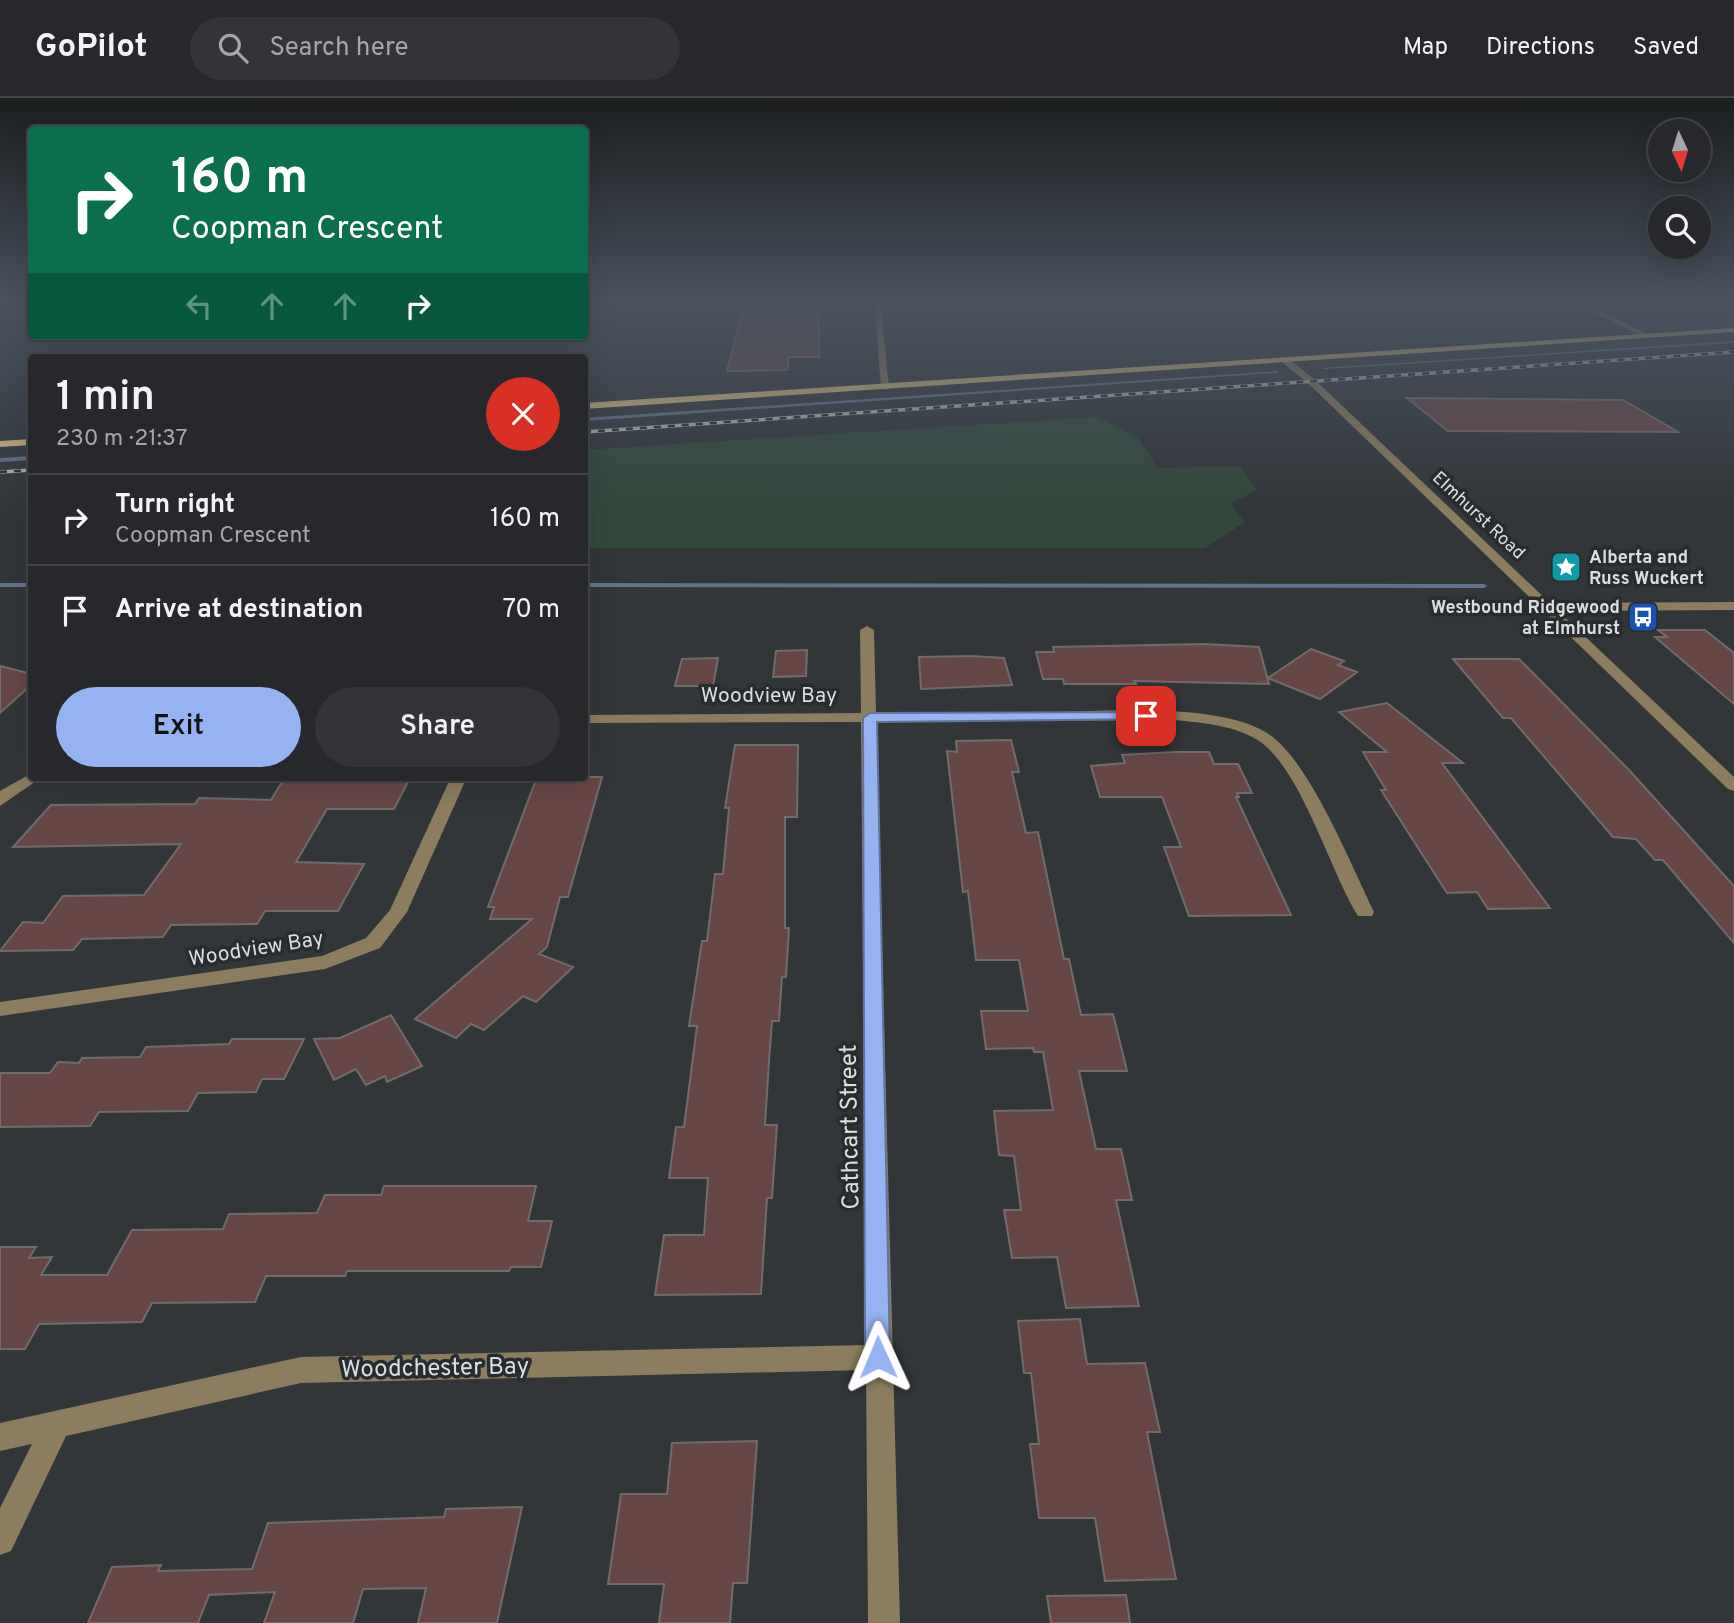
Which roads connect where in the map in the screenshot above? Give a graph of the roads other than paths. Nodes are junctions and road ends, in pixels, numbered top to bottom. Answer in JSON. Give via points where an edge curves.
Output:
{"nodes":[{"id":1,"x":884,"y":372,"type":"edge"},
{"id":2,"x":1105,"y":372,"type":"edge"},
{"id":3,"x":1299,"y":372,"type":"edge"},
{"id":4,"x":885,"y":387,"type":"junction"},
{"id":5,"x":588,"y":406,"type":"edge"},
{"id":6,"x":28,"y":442,"type":"edge"},
{"id":7,"x":0,"y":444,"type":"edge"},
{"id":8,"x":1734,"y":606,"type":"edge"},
{"id":9,"x":1548,"y":607,"type":"junction"},
{"id":10,"x":867,"y":630,"type":"dead end"},
{"id":11,"x":870,"y":718,"type":"junction"},
{"id":12,"x":588,"y":719,"type":"edge"},
{"id":13,"x":28,"y":780,"type":"edge"},
{"id":14,"x":457,"y":781,"type":"edge"},
{"id":15,"x":1734,"y":786,"type":"edge"},
{"id":16,"x":0,"y":801,"type":"edge"},
{"id":17,"x":1365,"y":912,"type":"dead end"},
{"id":18,"x":0,"y":1009,"type":"edge"},
{"id":19,"x":878,"y":1357,"type":"junction"},
{"id":20,"x":58,"y":1423,"type":"junction"},
{"id":21,"x":0,"y":1437,"type":"edge"},
{"id":22,"x":0,"y":1540,"type":"edge"},
{"id":23,"x":884,"y":1623,"type":"edge"}],
"edges":[{"from":1,"to":4,"type":"street"},
{"from":2,"to":4,"type":"main road"},
{"from":3,"to":9,"type":"street","name":"Elmhurst Road"},
{"from":4,"to":5,"type":"main road"},
{"from":6,"to":7,"type":"main road"},
{"from":8,"to":9,"type":"street"},
{"from":9,"to":15,"type":"street","name":"Elmhurst Road"},
{"from":10,"to":11,"type":"street","name":"Cathcart Street"},
{"from":11,"to":12,"type":"street","name":"Woodview Bay"},
{"from":11,"to":17,"type":"street","name":"Woodview Bay","via":[[1174,716],[1223,721],[1268,741],[1290,766]]},
{"from":11,"to":19,"type":"street","name":"Cathcart Street"},
{"from":13,"to":16,"type":"street"},
{"from":14,"to":18,"type":"street","name":"Woodview Bay","via":[[398,912],[373,943],[326,962]]},
{"from":19,"to":20,"type":"street","name":"Woodchester Bay","via":[[301,1370]]},
{"from":19,"to":23,"type":"street","name":"Cathcart Street"},
{"from":20,"to":21,"type":"street","name":"Woodchester Bay"},
{"from":20,"to":22,"type":"street"}]}
